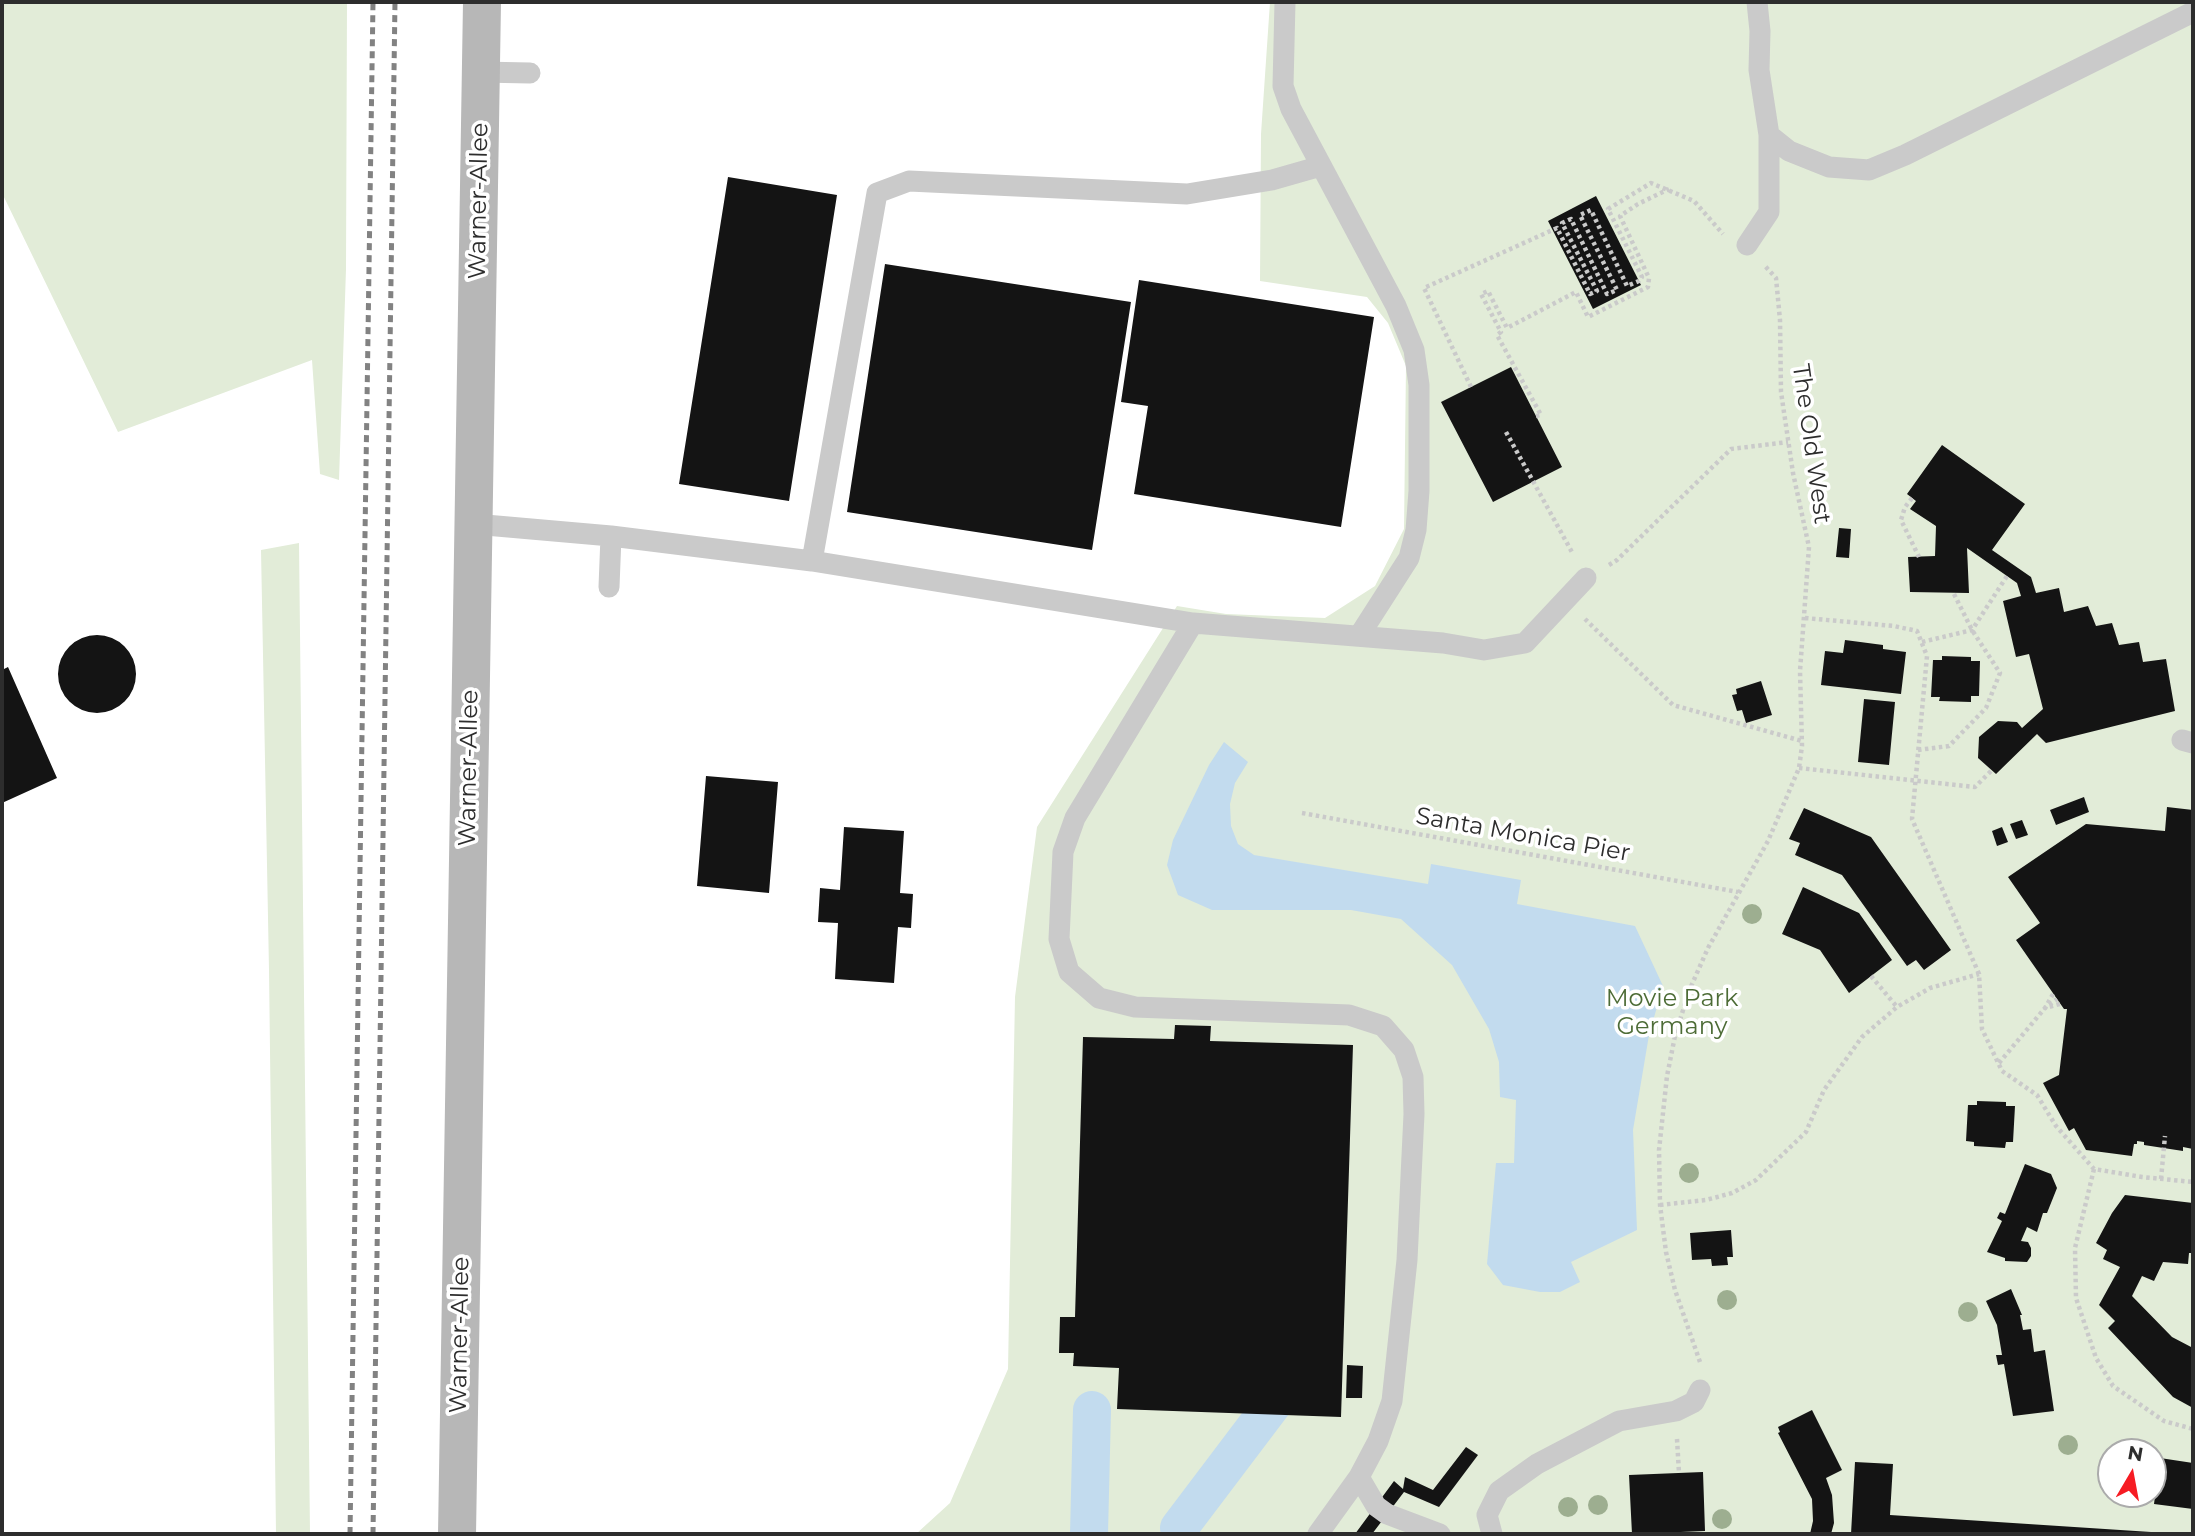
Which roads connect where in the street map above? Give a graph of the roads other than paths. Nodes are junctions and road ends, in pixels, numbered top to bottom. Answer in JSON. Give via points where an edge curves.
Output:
{"nodes":[{"id":1,"x":482,"y":2,"type":"edge"},
{"id":2,"x":1284,"y":2,"type":"edge"},
{"id":3,"x":1757,"y":2,"type":"edge"},
{"id":4,"x":2193,"y":12,"type":"edge"},
{"id":5,"x":480,"y":72,"type":"junction"},
{"id":6,"x":530,"y":73,"type":"dead end"},
{"id":7,"x":1769,"y":135,"type":"junction"},
{"id":8,"x":1321,"y":166,"type":"junction"},
{"id":9,"x":1747,"y":245,"type":"road end"},
{"id":10,"x":474,"y":524,"type":"junction"},
{"id":11,"x":611,"y":536,"type":"junction"},
{"id":12,"x":812,"y":561,"type":"junction"},
{"id":13,"x":1586,"y":578,"type":"road end"},
{"id":14,"x":609,"y":587,"type":"dead end"},
{"id":15,"x":1193,"y":623,"type":"junction"},
{"id":16,"x":1359,"y":636,"type":"junction"},
{"id":17,"x":1700,"y":1390,"type":"dead end"},
{"id":18,"x":1359,"y":1477,"type":"junction"},
{"id":19,"x":457,"y":1534,"type":"edge"},
{"id":20,"x":1318,"y":1534,"type":"edge"},
{"id":21,"x":1440,"y":1534,"type":"edge"},
{"id":22,"x":1492,"y":1534,"type":"edge"}],
"edges":[{"from":1,"to":5,"type":"street","name":"Warner-Allee"},
{"from":2,"to":8,"type":"lane","via":[[1283,86]]},
{"from":3,"to":7,"type":"lane","via":[[1759,70]]},
{"from":4,"to":7,"type":"lane","via":[[1869,170],[1829,166],[1789,151]]},
{"from":5,"to":6,"type":"lane"},
{"from":5,"to":10,"type":"street","name":"Warner-Allee"},
{"from":7,"to":9,"type":"lane","via":[[1769,212]]},
{"from":8,"to":12,"type":"lane","via":[[1272,180],[1186,194],[909,181],[877,192]]},
{"from":8,"to":16,"type":"lane","via":[[1396,306],[1413,350],[1419,385],[1416,530],[1409,558]]},
{"from":10,"to":11,"type":"lane"},
{"from":10,"to":19,"type":"street","name":"Warner-Allee"},
{"from":11,"to":12,"type":"lane"},
{"from":11,"to":14,"type":"lane"},
{"from":12,"to":15,"type":"lane"},
{"from":13,"to":16,"type":"lane","via":[[1525,643],[1484,650]]},
{"from":15,"to":16,"type":"lane"},
{"from":15,"to":18,"type":"lane","via":[[1075,818],[1063,852],[1059,939],[1069,972],[1099,998],[1135,1007],[1349,1015],[1383,1026],[1404,1050],[1413,1077],[1414,1114],[1407,1259],[1392,1401]]},
{"from":17,"to":22,"type":"lane","via":[[1694,1402],[1676,1411],[1619,1421],[1538,1464],[1499,1491],[1487,1515]]},
{"from":18,"to":20,"type":"lane"},
{"from":18,"to":21,"type":"lane","via":[[1376,1506]]}]}
